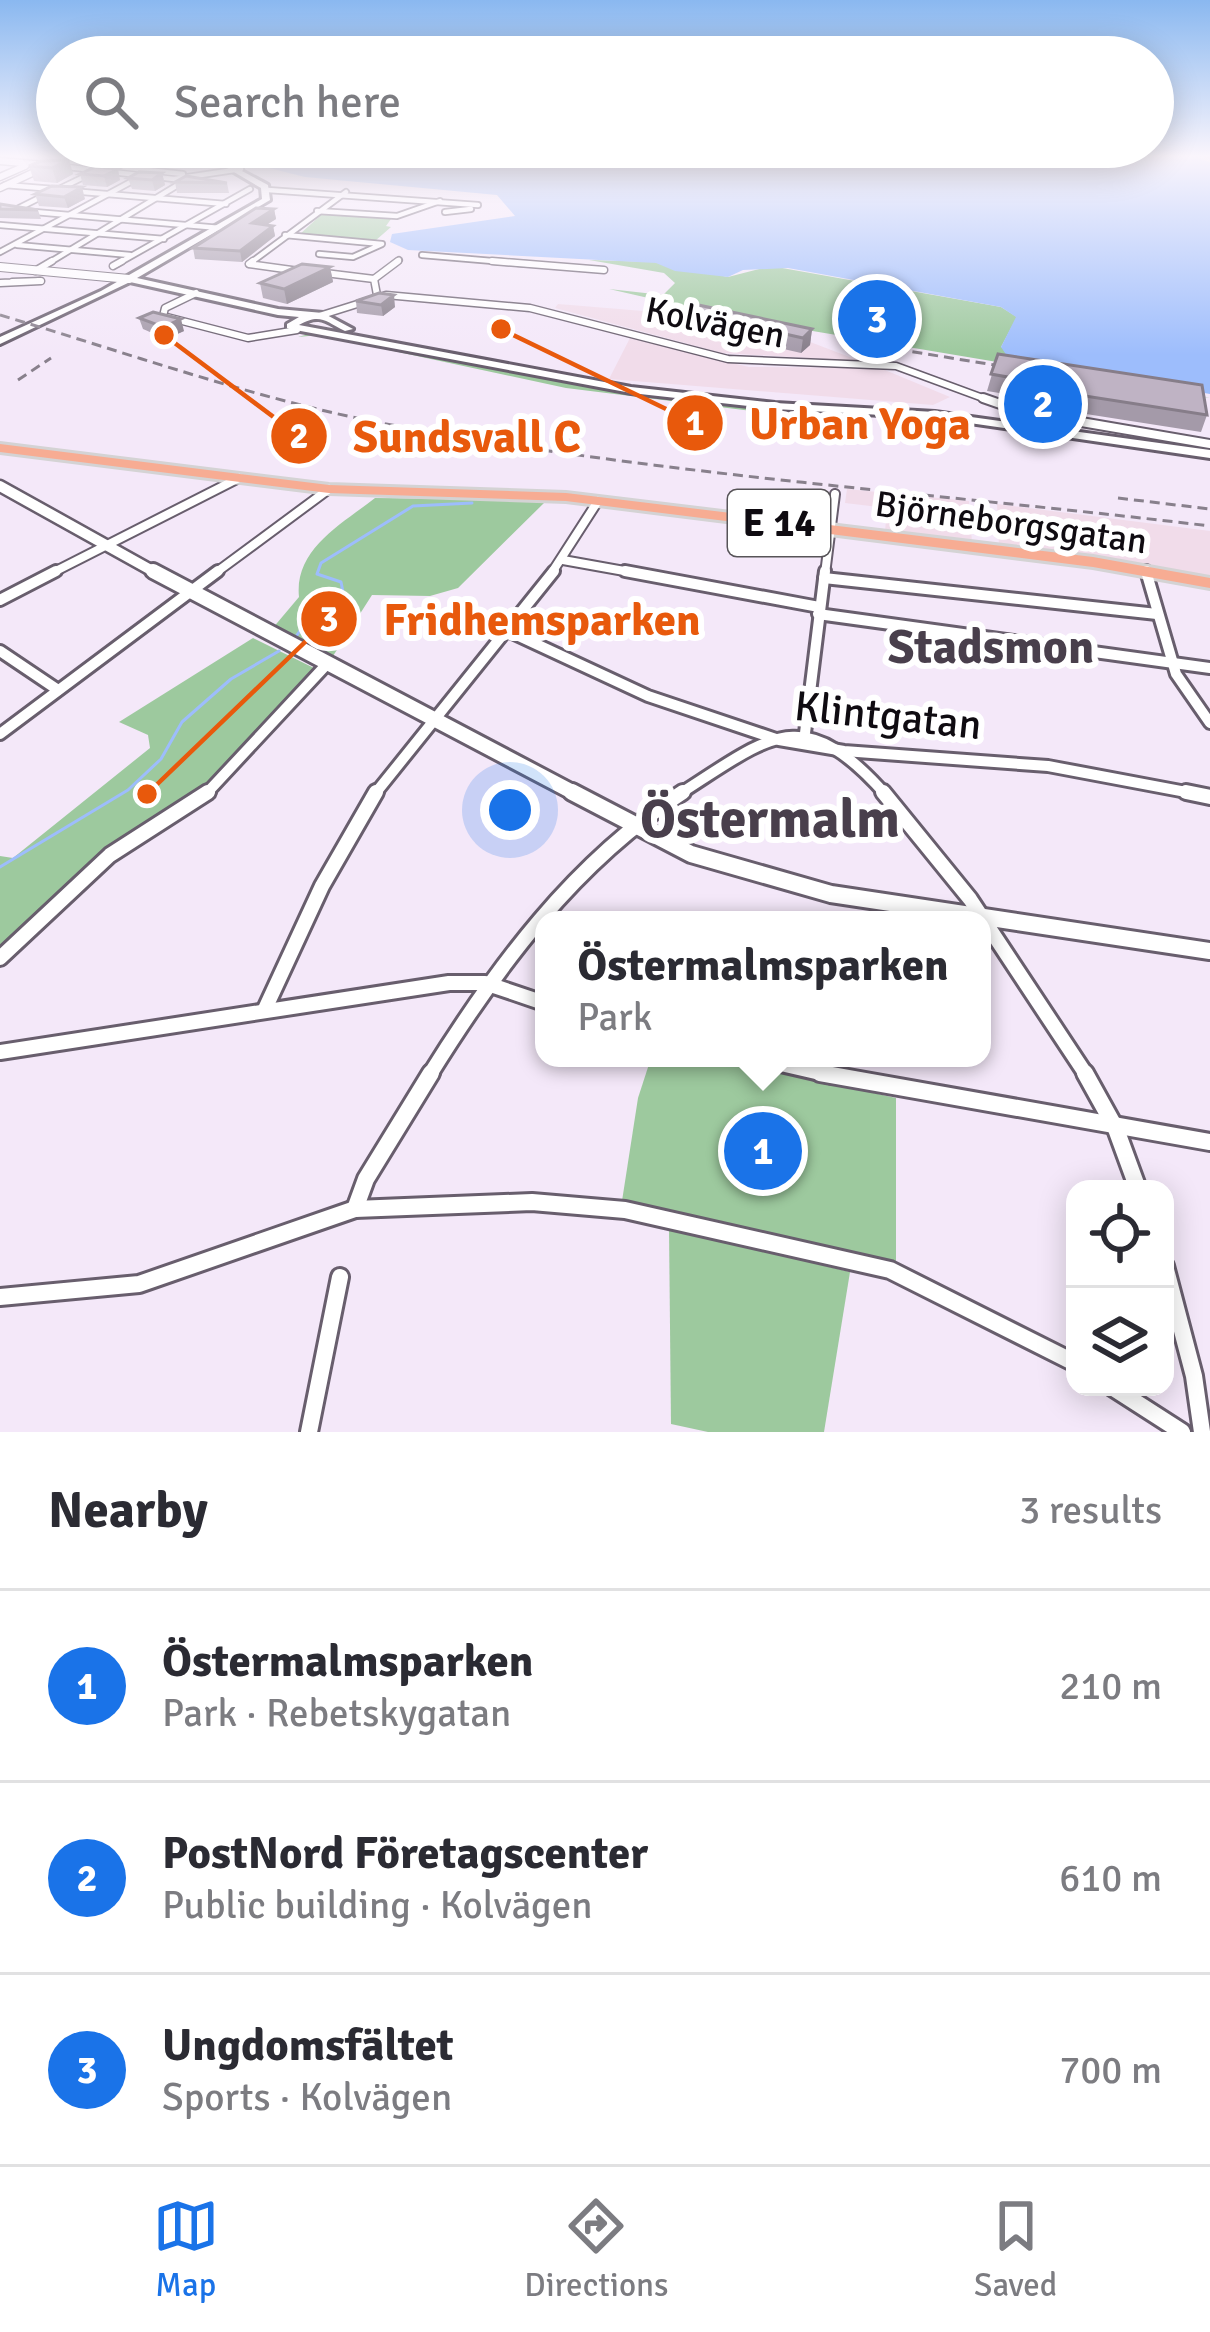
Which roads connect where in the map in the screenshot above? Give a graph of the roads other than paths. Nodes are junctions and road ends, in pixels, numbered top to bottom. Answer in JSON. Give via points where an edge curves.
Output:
{"nodes":[{"id":1,"x":18,"y":222,"type":"edge"},
{"id":2,"x":57,"y":222,"type":"edge"},
{"id":3,"x":117,"y":222,"type":"edge"},
{"id":4,"x":153,"y":222,"type":"edge"},
{"id":5,"x":194,"y":222,"type":"edge"},
{"id":6,"x":229,"y":222,"type":"edge"},
{"id":7,"x":234,"y":222,"type":"edge"},
{"id":8,"x":303,"y":222,"type":"edge"},
{"id":9,"x":188,"y":225,"type":"junction"},
{"id":10,"x":220,"y":227,"type":"junction"},
{"id":11,"x":44,"y":229,"type":"junction"},
{"id":12,"x":98,"y":233,"type":"junction"},
{"id":13,"x":285,"y":235,"type":"junction"},
{"id":14,"x":164,"y":238,"type":"junction"},
{"id":15,"x":337,"y":239,"type":"junction"},
{"id":16,"x":14,"y":245,"type":"junction"},
{"id":17,"x":0,"y":248,"type":"edge"},
{"id":18,"x":70,"y":250,"type":"junction"},
{"id":19,"x":320,"y":254,"type":"junction"},
{"id":20,"x":134,"y":255,"type":"junction"},
{"id":21,"x":422,"y":255,"type":"dead end"},
{"id":22,"x":399,"y":260,"type":"dead end"},
{"id":23,"x":113,"y":266,"type":"dead end"},
{"id":24,"x":0,"y":267,"type":"edge"},
{"id":25,"x":604,"y":270,"type":"dead end"},
{"id":26,"x":35,"y":271,"type":"junction"},
{"id":27,"x":299,"y":271,"type":"junction"},
{"id":28,"x":374,"y":279,"type":"junction"},
{"id":29,"x":130,"y":280,"type":"junction"},
{"id":30,"x":13,"y":282,"type":"dead end"},
{"id":31,"x":0,"y":283,"type":"edge"},
{"id":32,"x":194,"y":294,"type":"junction"},
{"id":33,"x":376,"y":295,"type":"junction"},
{"id":34,"x":349,"y":304,"type":"junction"},
{"id":35,"x":313,"y":316,"type":"junction"},
{"id":36,"x":331,"y":322,"type":"junction"},
{"id":37,"x":298,"y":328,"type":"junction"},
{"id":38,"x":0,"y":341,"type":"edge"},
{"id":39,"x":482,"y":364,"type":"junction"},
{"id":40,"x":1210,"y":444,"type":"edge"},
{"id":41,"x":5,"y":449,"type":"edge"},
{"id":42,"x":1210,"y":454,"type":"edge"},
{"id":43,"x":239,"y":478,"type":"junction"},
{"id":44,"x":2,"y":488,"type":"edge"},
{"id":45,"x":329,"y":488,"type":"junction"},
{"id":46,"x":835,"y":494,"type":"dead end"},
{"id":47,"x":598,"y":501,"type":"junction"},
{"id":48,"x":830,"y":530,"type":"junction"},
{"id":49,"x":110,"y":545,"type":"junction"},
{"id":50,"x":563,"y":560,"type":"junction"},
{"id":51,"x":1146,"y":571,"type":"junction"},
{"id":52,"x":824,"y":578,"type":"junction"},
{"id":53,"x":1210,"y":583,"type":"edge"},
{"id":54,"x":192,"y":593,"type":"junction"},
{"id":55,"x":0,"y":600,"type":"edge"},
{"id":56,"x":818,"y":611,"type":"junction"},
{"id":57,"x":1157,"y":614,"type":"junction"},
{"id":58,"x":506,"y":630,"type":"junction"},
{"id":59,"x":0,"y":651,"type":"edge"},
{"id":60,"x":1172,"y":663,"type":"junction"},
{"id":61,"x":327,"y":664,"type":"junction"},
{"id":62,"x":1210,"y":668,"type":"edge"},
{"id":63,"x":58,"y":690,"type":"junction"},
{"id":64,"x":431,"y":721,"type":"junction"},
{"id":65,"x":1210,"y":724,"type":"edge"},
{"id":66,"x":805,"y":733,"type":"junction"},
{"id":67,"x":0,"y":734,"type":"edge"},
{"id":68,"x":774,"y":738,"type":"junction"},
{"id":69,"x":844,"y":751,"type":"junction"},
{"id":70,"x":1210,"y":797,"type":"edge"},
{"id":71,"x":633,"y":827,"type":"junction"},
{"id":72,"x":547,"y":911,"type":"edge"},
{"id":73,"x":954,"y":911,"type":"edge"},
{"id":74,"x":982,"y":911,"type":"edge"},
{"id":75,"x":991,"y":917,"type":"edge"},
{"id":76,"x":535,"y":923,"type":"edge"},
{"id":77,"x":991,"y":924,"type":"edge"},
{"id":78,"x":1210,"y":951,"type":"edge"},
{"id":79,"x":0,"y":958,"type":"edge"},
{"id":80,"x":485,"y":983,"type":"junction"},
{"id":81,"x":535,"y":1000,"type":"edge"},
{"id":82,"x":265,"y":1009,"type":"junction"},
{"id":83,"x":0,"y":1052,"type":"edge"},
{"id":84,"x":793,"y":1067,"type":"edge"},
{"id":85,"x":1113,"y":1122,"type":"junction"},
{"id":86,"x":1210,"y":1142,"type":"edge"},
{"id":87,"x":1135,"y":1180,"type":"edge"},
{"id":88,"x":355,"y":1209,"type":"junction"},
{"id":89,"x":340,"y":1277,"type":"dead end"},
{"id":90,"x":1170,"y":1288,"type":"edge"},
{"id":91,"x":0,"y":1297,"type":"edge"},
{"id":92,"x":1066,"y":1359,"type":"edge"},
{"id":93,"x":1126,"y":1396,"type":"edge"},
{"id":94,"x":309,"y":1432,"type":"edge"},
{"id":95,"x":1182,"y":1432,"type":"edge"},
{"id":96,"x":1202,"y":1432,"type":"edge"}],
"edges":[{"from":1,"to":11,"type":"street"},
{"from":2,"to":11,"type":"street"},
{"from":3,"to":12,"type":"street"},
{"from":4,"to":9,"type":"street"},
{"from":5,"to":9,"type":"street"},
{"from":6,"to":10,"type":"main road"},
{"from":7,"to":29,"type":"main road"},
{"from":8,"to":13,"type":"street"},
{"from":9,"to":10,"type":"street"},
{"from":9,"to":14,"type":"street"},
{"from":10,"to":29,"type":"main road"},
{"from":11,"to":12,"type":"street"},
{"from":11,"to":16,"type":"street"},
{"from":12,"to":14,"type":"street"},
{"from":12,"to":18,"type":"street"},
{"from":13,"to":15,"type":"street"},
{"from":13,"to":27,"type":"street","via":[[249,264]]},
{"from":14,"to":20,"type":"street"},
{"from":15,"to":19,"type":"street"},
{"from":15,"to":19,"type":"street","via":[[382,244],[353,256]]},
{"from":16,"to":17,"type":"street"},
{"from":16,"to":18,"type":"street"},
{"from":18,"to":20,"type":"street"},
{"from":18,"to":26,"type":"street"},
{"from":19,"to":27,"type":"street"},
{"from":20,"to":23,"type":"street"},
{"from":21,"to":25,"type":"street"},
{"from":22,"to":28,"type":"street"},
{"from":24,"to":26,"type":"street"},
{"from":26,"to":29,"type":"street"},
{"from":27,"to":28,"type":"street"},
{"from":28,"to":33,"type":"street"},
{"from":29,"to":32,"type":"main road"},
{"from":29,"to":38,"type":"main road"},
{"from":30,"to":31,"type":"street"},
{"from":32,"to":35,"type":"main road"},
{"from":32,"to":37,"type":"main road"},
{"from":32,"to":37,"type":"street","via":[[163,316],[233,335],[278,337]]},
{"from":33,"to":34,"type":"street","name":"Kolvägen"},
{"from":33,"to":40,"type":"street","name":"Kolvägen","via":[[530,308],[744,362],[896,366],[1023,412]]},
{"from":34,"to":35,"type":"street","name":"Kolvägen"},
{"from":34,"to":36,"type":"street","name":"Kolvägen"},
{"from":35,"to":36,"type":"main road"},
{"from":35,"to":37,"type":"main road"},
{"from":36,"to":37,"type":"main road"},
{"from":36,"to":39,"type":"main road"},
{"from":37,"to":39,"type":"main road"},
{"from":39,"to":42,"type":"main road","via":[[674,396],[935,415]]},
{"from":41,"to":43,"type":"highway","name":"Björneborgsgatan","number":"E 14"},
{"from":43,"to":45,"type":"highway","name":"Björneborgsgatan","number":"E 14"},
{"from":43,"to":49,"type":"street"},
{"from":44,"to":49,"type":"street"},
{"from":45,"to":47,"type":"highway","name":"Björneborgsgatan","number":"E 14"},
{"from":45,"to":54,"type":"street"},
{"from":46,"to":48,"type":"street"},
{"from":47,"to":48,"type":"highway","name":"Björneborgsgatan","number":"E 14"},
{"from":47,"to":50,"type":"street"},
{"from":48,"to":51,"type":"highway","name":"Björneborgsgatan","number":"E 14"},
{"from":48,"to":52,"type":"street"},
{"from":49,"to":54,"type":"street"},
{"from":49,"to":55,"type":"street"},
{"from":50,"to":56,"type":"street"},
{"from":50,"to":58,"type":"street"},
{"from":51,"to":53,"type":"highway","name":"Björneborgsgatan","number":"E 14"},
{"from":51,"to":57,"type":"street"},
{"from":52,"to":56,"type":"street"},
{"from":52,"to":57,"type":"street"},
{"from":54,"to":61,"type":"street"},
{"from":54,"to":63,"type":"street"},
{"from":56,"to":60,"type":"street"},
{"from":56,"to":66,"type":"street"},
{"from":57,"to":60,"type":"street"},
{"from":58,"to":64,"type":"street"},
{"from":58,"to":68,"type":"street","name":"Klintgatan","via":[[648,696]]},
{"from":59,"to":63,"type":"street"},
{"from":60,"to":62,"type":"street"},
{"from":60,"to":65,"type":"street"},
{"from":61,"to":64,"type":"street"},
{"from":61,"to":79,"type":"street","via":[[202,799],[110,855]]},
{"from":63,"to":67,"type":"street"},
{"from":64,"to":71,"type":"street"},
{"from":64,"to":82,"type":"street","via":[[331,869]]},
{"from":66,"to":68,"type":"street"},
{"from":66,"to":69,"type":"street"},
{"from":68,"to":69,"type":"street","name":"Klintgatan"},
{"from":68,"to":71,"type":"street"},
{"from":69,"to":70,"type":"street","name":"Klintgatan","via":[[1030,764]]},
{"from":69,"to":74,"type":"street"},
{"from":71,"to":72,"type":"street"},
{"from":71,"to":73,"type":"street","via":[[787,885]]},
{"from":75,"to":78,"type":"street"},
{"from":76,"to":80,"type":"street"},
{"from":77,"to":85,"type":"street"},
{"from":80,"to":81,"type":"street"},
{"from":80,"to":82,"type":"street"},
{"from":80,"to":88,"type":"street"},
{"from":82,"to":83,"type":"street"},
{"from":84,"to":85,"type":"street"},
{"from":85,"to":86,"type":"street"},
{"from":85,"to":87,"type":"street"},
{"from":88,"to":91,"type":"street","via":[[139,1284]]},
{"from":88,"to":92,"type":"street","via":[[532,1202],[680,1221],[915,1279]]},
{"from":89,"to":94,"type":"street"},
{"from":90,"to":96,"type":"street"},
{"from":93,"to":95,"type":"street"}]}
